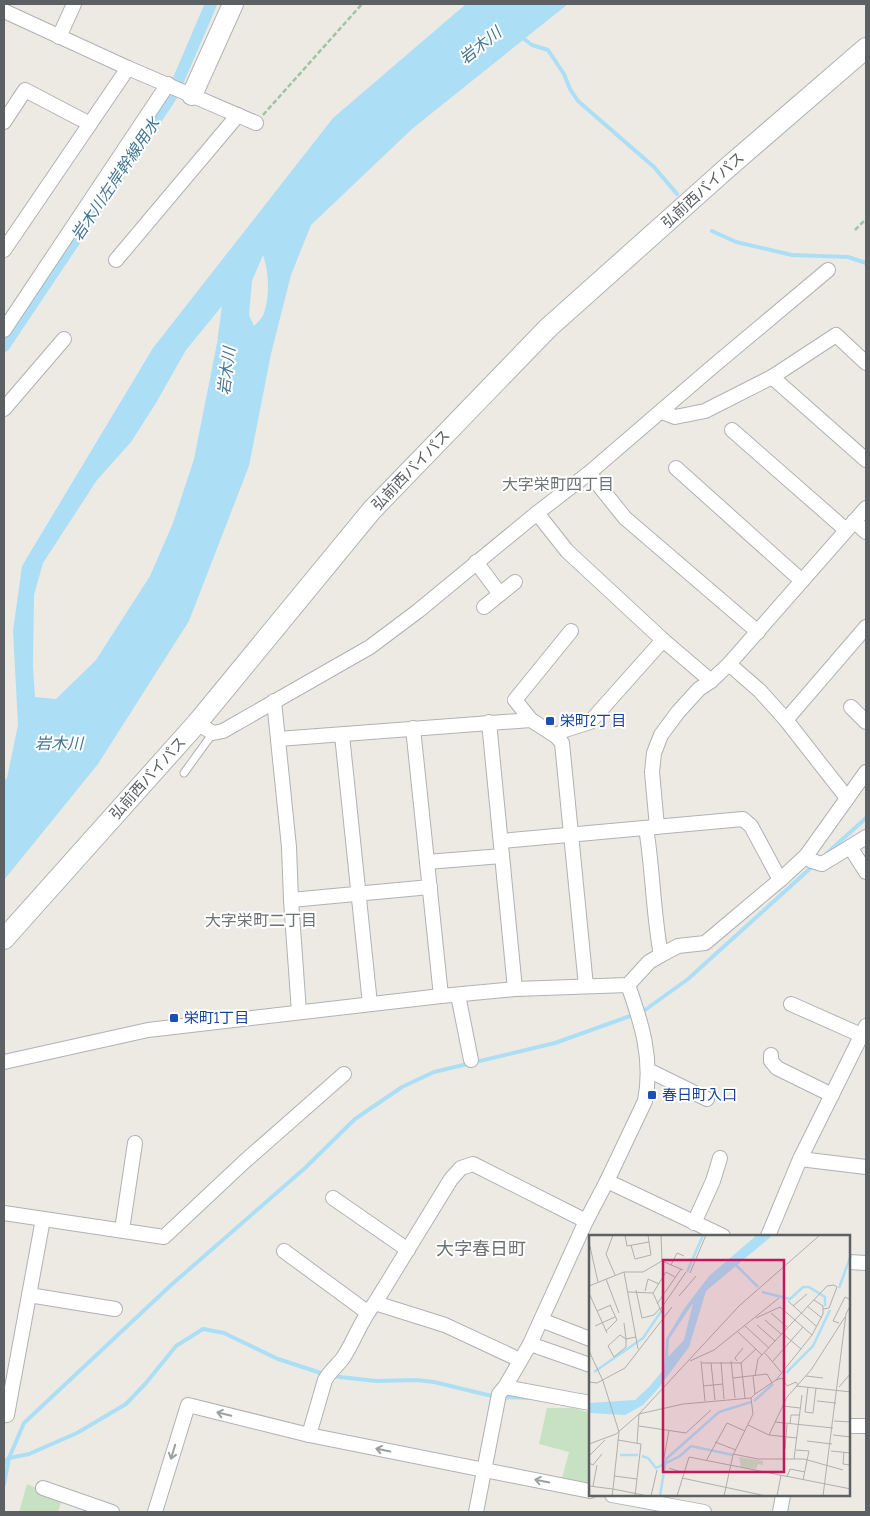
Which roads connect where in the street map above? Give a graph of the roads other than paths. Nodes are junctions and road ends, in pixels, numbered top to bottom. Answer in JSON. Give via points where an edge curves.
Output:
{"nodes":[{"id":1,"x":74,"y":4,"type":"edge"},
{"id":2,"x":233,"y":4,"type":"edge"},
{"id":3,"x":4,"y":11,"type":"edge"},
{"id":4,"x":59,"y":36,"type":"junction"},
{"id":5,"x":866,"y":48,"type":"edge"},
{"id":6,"x":128,"y":68,"type":"junction"},
{"id":7,"x":177,"y":89,"type":"junction"},
{"id":8,"x":238,"y":115,"type":"junction"},
{"id":9,"x":4,"y":122,"type":"edge"},
{"id":10,"x":256,"y":123,"type":"road end"},
{"id":11,"x":90,"y":124,"type":"junction"},
{"id":12,"x":4,"y":250,"type":"edge"},
{"id":13,"x":116,"y":260,"type":"dead end"},
{"id":14,"x":828,"y":270,"type":"dead end"},
{"id":15,"x":4,"y":330,"type":"edge"},
{"id":16,"x":64,"y":338,"type":"dead end"},
{"id":17,"x":866,"y":363,"type":"edge"},
{"id":18,"x":772,"y":377,"type":"junction"},
{"id":19,"x":5,"y":404,"type":"edge"},
{"id":20,"x":662,"y":412,"type":"junction"},
{"id":21,"x":732,"y":430,"type":"dead end"},
{"id":22,"x":866,"y":460,"type":"edge"},
{"id":23,"x":676,"y":468,"type":"dead end"},
{"id":24,"x":589,"y":473,"type":"junction"},
{"id":25,"x":866,"y":508,"type":"edge"},
{"id":26,"x":537,"y":513,"type":"junction"},
{"id":27,"x":850,"y":526,"type":"junction"},
{"id":28,"x":866,"y":532,"type":"edge"},
{"id":29,"x":476,"y":562,"type":"junction"},
{"id":30,"x":516,"y":582,"type":"dead end"},
{"id":31,"x":802,"y":582,"type":"junction"},
{"id":32,"x":500,"y":594,"type":"junction"},
{"id":33,"x":484,"y":607,"type":"dead end"},
{"id":34,"x":866,"y":627,"type":"edge"},
{"id":35,"x":571,"y":631,"type":"dead end"},
{"id":36,"x":758,"y":632,"type":"junction"},
{"id":37,"x":663,"y":640,"type":"junction"},
{"id":38,"x":729,"y":664,"type":"junction"},
{"id":39,"x":711,"y":681,"type":"junction"},
{"id":40,"x":274,"y":701,"type":"junction"},
{"id":41,"x":851,"y":707,"type":"dead end"},
{"id":42,"x":531,"y":720,"type":"junction"},
{"id":43,"x":786,"y":720,"type":"junction"},
{"id":44,"x":489,"y":722,"type":"junction"},
{"id":45,"x":866,"y":722,"type":"edge"},
{"id":46,"x":205,"y":728,"type":"junction"},
{"id":47,"x":413,"y":728,"type":"junction"},
{"id":48,"x":342,"y":735,"type":"junction"},
{"id":49,"x":556,"y":736,"type":"junction"},
{"id":50,"x":278,"y":739,"type":"junction"},
{"id":51,"x":866,"y":772,"type":"edge"},
{"id":52,"x":184,"y":773,"type":"dead end"},
{"id":53,"x":847,"y":798,"type":"junction"},
{"id":54,"x":652,"y":828,"type":"junction"},
{"id":55,"x":571,"y":835,"type":"junction"},
{"id":56,"x":866,"y":837,"type":"edge"},
{"id":57,"x":501,"y":841,"type":"junction"},
{"id":58,"x":850,"y":847,"type":"junction"},
{"id":59,"x":502,"y":856,"type":"junction"},
{"id":60,"x":813,"y":860,"type":"junction"},
{"id":61,"x":427,"y":862,"type":"junction"},
{"id":62,"x":866,"y":872,"type":"edge"},
{"id":63,"x":780,"y":880,"type":"junction"},
{"id":64,"x":430,"y":887,"type":"junction"},
{"id":65,"x":359,"y":894,"type":"junction"},
{"id":66,"x":291,"y":900,"type":"junction"},
{"id":67,"x":4,"y":939,"type":"edge"},
{"id":68,"x":661,"y":955,"type":"junction"},
{"id":69,"x":628,"y":985,"type":"junction"},
{"id":70,"x":586,"y":986,"type":"junction"},
{"id":71,"x":515,"y":989,"type":"junction"},
{"id":72,"x":458,"y":995,"type":"junction"},
{"id":73,"x":441,"y":996,"type":"junction"},
{"id":74,"x":370,"y":1004,"type":"junction"},
{"id":75,"x":791,"y":1004,"type":"dead end"},
{"id":76,"x":299,"y":1012,"type":"junction"},
{"id":77,"x":863,"y":1037,"type":"edge"},
{"id":78,"x":771,"y":1055,"type":"dead end"},
{"id":79,"x":471,"y":1060,"type":"dead end"},
{"id":80,"x":4,"y":1062,"type":"edge"},
{"id":81,"x":648,"y":1070,"type":"junction"},
{"id":82,"x":344,"y":1074,"type":"dead end"},
{"id":83,"x":832,"y":1095,"type":"junction"},
{"id":84,"x":707,"y":1099,"type":"dead end"},
{"id":85,"x":135,"y":1143,"type":"dead end"},
{"id":86,"x":720,"y":1158,"type":"dead end"},
{"id":87,"x":800,"y":1159,"type":"junction"},
{"id":88,"x":866,"y":1167,"type":"edge"},
{"id":89,"x":607,"y":1181,"type":"junction"},
{"id":90,"x":333,"y":1198,"type":"dead end"},
{"id":91,"x":4,"y":1213,"type":"edge"},
{"id":92,"x":43,"y":1219,"type":"junction"},
{"id":93,"x":586,"y":1221,"type":"junction"},
{"id":94,"x":694,"y":1223,"type":"junction"},
{"id":95,"x":122,"y":1230,"type":"junction"},
{"id":96,"x":721,"y":1235,"type":"edge"},
{"id":97,"x":768,"y":1235,"type":"edge"},
{"id":98,"x":408,"y":1250,"type":"junction"},
{"id":99,"x":284,"y":1251,"type":"dead end"},
{"id":100,"x":850,"y":1262,"type":"edge"},
{"id":101,"x":866,"y":1263,"type":"edge"},
{"id":102,"x":29,"y":1295,"type":"junction"},
{"id":103,"x":371,"y":1307,"type":"junction"},
{"id":104,"x":116,"y":1309,"type":"dead end"},
{"id":105,"x":541,"y":1320,"type":"junction"},
{"id":106,"x":589,"y":1339,"type":"edge"},
{"id":107,"x":530,"y":1344,"type":"junction"},
{"id":108,"x":520,"y":1360,"type":"junction"},
{"id":109,"x":589,"y":1365,"type":"edge"},
{"id":110,"x":500,"y":1394,"type":"junction"},
{"id":111,"x":589,"y":1403,"type":"edge"},
{"id":112,"x":7,"y":1415,"type":"dead end"},
{"id":113,"x":850,"y":1426,"type":"edge"},
{"id":114,"x":866,"y":1426,"type":"edge"},
{"id":115,"x":309,"y":1434,"type":"junction"},
{"id":116,"x":484,"y":1470,"type":"junction"},
{"id":117,"x":43,"y":1488,"type":"dead end"},
{"id":118,"x":589,"y":1490,"type":"edge"},
{"id":119,"x":617,"y":1496,"type":"edge"},
{"id":120,"x":783,"y":1496,"type":"edge"},
{"id":121,"x":112,"y":1512,"type":"edge"},
{"id":122,"x":155,"y":1512,"type":"edge"},
{"id":123,"x":476,"y":1512,"type":"edge"},
{"id":124,"x":704,"y":1512,"type":"edge"},
{"id":125,"x":780,"y":1512,"type":"edge"}],
"edges":[{"from":1,"to":4,"type":"street"},
{"from":2,"to":7,"type":"street"},
{"from":3,"to":4,"type":"street"},
{"from":4,"to":6,"type":"street"},
{"from":5,"to":46,"type":"street","name":"弘前西バイパス","via":[[548,328],[372,510]]},
{"from":6,"to":7,"type":"street"},
{"from":6,"to":11,"type":"street"},
{"from":7,"to":8,"type":"street"},
{"from":7,"to":15,"type":"street"},
{"from":8,"to":10,"type":"street"},
{"from":8,"to":13,"type":"street"},
{"from":9,"to":11,"type":"street","via":[[26,90]]},
{"from":11,"to":12,"type":"street"},
{"from":14,"to":20,"type":"street"},
{"from":16,"to":19,"type":"street"},
{"from":17,"to":18,"type":"street","via":[[836,335]]},
{"from":18,"to":20,"type":"street","via":[[705,411],[676,417]]},
{"from":18,"to":22,"type":"street"},
{"from":20,"to":24,"type":"street"},
{"from":21,"to":27,"type":"street"},
{"from":23,"to":31,"type":"street"},
{"from":24,"to":26,"type":"street"},
{"from":24,"to":36,"type":"street","via":[[625,518]]},
{"from":25,"to":27,"type":"street"},
{"from":26,"to":29,"type":"street"},
{"from":26,"to":37,"type":"street","via":[[567,551]]},
{"from":27,"to":28,"type":"street"},
{"from":27,"to":31,"type":"street"},
{"from":29,"to":32,"type":"street"},
{"from":29,"to":40,"type":"street","via":[[370,647]]},
{"from":30,"to":32,"type":"street"},
{"from":31,"to":36,"type":"street"},
{"from":32,"to":33,"type":"street"},
{"from":34,"to":43,"type":"street"},
{"from":35,"to":42,"type":"street","via":[[516,700]]},
{"from":36,"to":38,"type":"street"},
{"from":37,"to":39,"type":"street"},
{"from":37,"to":49,"type":"street","via":[[590,722]]},
{"from":38,"to":39,"type":"street"},
{"from":38,"to":43,"type":"street"},
{"from":39,"to":54,"type":"street","via":[[698,689],[678,712],[661,735],[654,752]]},
{"from":40,"to":46,"type":"street","via":[[223,731]]},
{"from":40,"to":50,"type":"street"},
{"from":41,"to":45,"type":"street"},
{"from":42,"to":44,"type":"street"},
{"from":42,"to":49,"type":"street"},
{"from":43,"to":53,"type":"street"},
{"from":44,"to":47,"type":"street"},
{"from":44,"to":57,"type":"street"},
{"from":46,"to":52,"type":"lane"},
{"from":46,"to":67,"type":"street","name":"弘前西バイパス"},
{"from":47,"to":48,"type":"street"},
{"from":47,"to":61,"type":"street"},
{"from":48,"to":50,"type":"street"},
{"from":48,"to":65,"type":"street"},
{"from":49,"to":55,"type":"street","via":[[562,743]]},
{"from":50,"to":66,"type":"street"},
{"from":51,"to":53,"type":"street"},
{"from":53,"to":60,"type":"street"},
{"from":54,"to":55,"type":"street"},
{"from":54,"to":63,"type":"street","via":[[743,819],[751,826]]},
{"from":54,"to":68,"type":"street","via":[[655,925]]},
{"from":55,"to":57,"type":"street"},
{"from":55,"to":70,"type":"street"},
{"from":56,"to":58,"type":"street"},
{"from":57,"to":59,"type":"street"},
{"from":58,"to":60,"type":"street"},
{"from":58,"to":62,"type":"street"},
{"from":59,"to":61,"type":"street"},
{"from":59,"to":71,"type":"street"},
{"from":60,"to":63,"type":"street"},
{"from":61,"to":64,"type":"street"},
{"from":63,"to":68,"type":"street","via":[[705,943],[678,946]]},
{"from":64,"to":65,"type":"street"},
{"from":64,"to":73,"type":"street"},
{"from":65,"to":66,"type":"street"},
{"from":65,"to":74,"type":"street"},
{"from":66,"to":76,"type":"street"},
{"from":68,"to":69,"type":"street","via":[[649,962]]},
{"from":69,"to":70,"type":"street"},
{"from":69,"to":81,"type":"street","via":[[648,1055]]},
{"from":70,"to":71,"type":"street"},
{"from":71,"to":72,"type":"street"},
{"from":72,"to":73,"type":"street"},
{"from":72,"to":79,"type":"street"},
{"from":73,"to":74,"type":"street"},
{"from":74,"to":76,"type":"street"},
{"from":75,"to":77,"type":"street"},
{"from":76,"to":80,"type":"street","via":[[148,1030]]},
{"from":77,"to":83,"type":"street"},
{"from":78,"to":83,"type":"street","via":[[771,1061],[777,1068]]},
{"from":81,"to":84,"type":"street"},
{"from":81,"to":89,"type":"street","via":[[646,1101]]},
{"from":82,"to":95,"type":"street","via":[[164,1237]]},
{"from":83,"to":87,"type":"street"},
{"from":85,"to":95,"type":"street"},
{"from":86,"to":94,"type":"street"},
{"from":87,"to":88,"type":"street"},
{"from":87,"to":97,"type":"street"},
{"from":89,"to":93,"type":"street"},
{"from":89,"to":94,"type":"street"},
{"from":90,"to":98,"type":"street"},
{"from":91,"to":92,"type":"street"},
{"from":92,"to":95,"type":"street"},
{"from":92,"to":102,"type":"street"},
{"from":93,"to":98,"type":"street","via":[[473,1164],[461,1168],[451,1179]]},
{"from":93,"to":105,"type":"street"},
{"from":94,"to":96,"type":"street"},
{"from":98,"to":103,"type":"street"},
{"from":99,"to":103,"type":"street"},
{"from":100,"to":101,"type":"street"},
{"from":102,"to":104,"type":"street"},
{"from":102,"to":112,"type":"street"},
{"from":103,"to":108,"type":"street","via":[[445,1325]]},
{"from":103,"to":115,"type":"street","via":[[342,1358],[327,1376]]},
{"from":105,"to":106,"type":"street"},
{"from":105,"to":107,"type":"street"},
{"from":107,"to":108,"type":"street"},
{"from":107,"to":109,"type":"street"},
{"from":108,"to":110,"type":"street"},
{"from":110,"to":111,"type":"street"},
{"from":110,"to":116,"type":"street"},
{"from":113,"to":114,"type":"street"},
{"from":116,"to":115,"type":"street","one_way":true},
{"from":115,"to":122,"type":"street","one_way":true,"via":[[188,1406]]},
{"from":118,"to":116,"type":"street","one_way":true},
{"from":116,"to":123,"type":"street"},
{"from":117,"to":121,"type":"street"},
{"from":119,"to":124,"type":"street"},
{"from":120,"to":125,"type":"street"}]}
